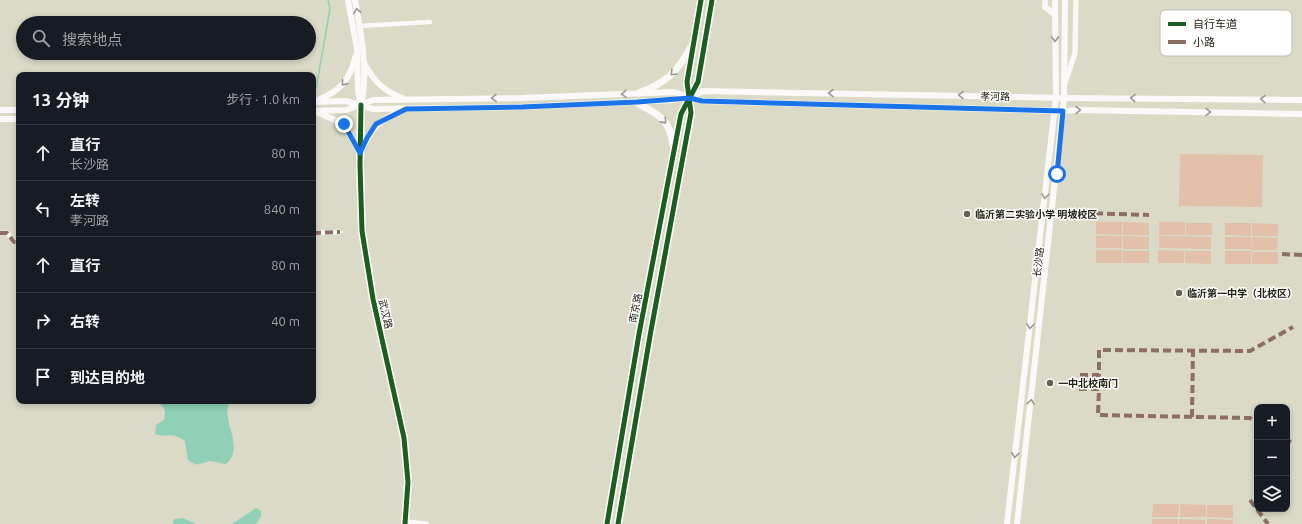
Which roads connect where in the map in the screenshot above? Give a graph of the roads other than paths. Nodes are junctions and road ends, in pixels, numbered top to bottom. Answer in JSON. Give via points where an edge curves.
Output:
{"nodes":[{"id":1,"x":348,"y":0,"type":"edge"},
{"id":2,"x":355,"y":0,"type":"edge"},
{"id":3,"x":701,"y":0,"type":"edge"},
{"id":4,"x":712,"y":0,"type":"edge"},
{"id":5,"x":1055,"y":0,"type":"edge"},
{"id":6,"x":1065,"y":0,"type":"edge"},
{"id":7,"x":1076,"y":0,"type":"edge"},
{"id":8,"x":1045,"y":3,"type":"edge"},
{"id":9,"x":1055,"y":15,"type":"junction"},
{"id":10,"x":430,"y":22,"type":"dead end"},
{"id":11,"x":359,"y":26,"type":"junction"},
{"id":12,"x":694,"y":41,"type":"junction"},
{"id":13,"x":357,"y":49,"type":"junction"},
{"id":14,"x":364,"y":61,"type":"junction"},
{"id":15,"x":1065,"y":84,"type":"junction"},
{"id":16,"x":639,"y":93,"type":"junction"},
{"id":17,"x":1056,"y":97,"type":"junction"},
{"id":18,"x":690,"y":98,"type":"junction"},
{"id":19,"x":1064,"y":98,"type":"junction"},
{"id":20,"x":408,"y":100,"type":"junction"},
{"id":21,"x":1302,"y":100,"type":"edge"},
{"id":22,"x":316,"y":101,"type":"edge"},
{"id":23,"x":316,"y":102,"type":"edge"},
{"id":24,"x":637,"y":102,"type":"junction"},
{"id":25,"x":361,"y":105,"type":"junction"},
{"id":26,"x":0,"y":106,"type":"edge"},
{"id":27,"x":406,"y":109,"type":"junction"},
{"id":28,"x":0,"y":110,"type":"edge"},
{"id":29,"x":9,"y":110,"type":"junction"},
{"id":30,"x":16,"y":110,"type":"edge"},
{"id":31,"x":316,"y":111,"type":"edge"},
{"id":32,"x":1055,"y":111,"type":"junction"},
{"id":33,"x":1063,"y":111,"type":"junction"},
{"id":34,"x":316,"y":112,"type":"edge"},
{"id":35,"x":1302,"y":114,"type":"edge"},
{"id":36,"x":0,"y":119,"type":"edge"},
{"id":37,"x":9,"y":119,"type":"junction"},
{"id":38,"x":16,"y":119,"type":"edge"},
{"id":39,"x":0,"y":123,"type":"edge"},
{"id":40,"x":674,"y":152,"type":"junction"},
{"id":41,"x":360,"y":153,"type":"junction"},
{"id":42,"x":340,"y":232,"type":"dead end"},
{"id":43,"x":0,"y":233,"type":"edge"},
{"id":44,"x":316,"y":233,"type":"edge"},
{"id":45,"x":16,"y":242,"type":"edge"},
{"id":46,"x":406,"y":523,"type":"edge"},
{"id":47,"x":426,"y":524,"type":"edge"},
{"id":48,"x":607,"y":524,"type":"edge"},
{"id":49,"x":618,"y":524,"type":"edge"},
{"id":50,"x":1007,"y":524,"type":"edge"},
{"id":51,"x":1017,"y":524,"type":"edge"}],
"edges":[{"from":1,"to":13,"type":"main road","name":"武汉路"},
{"from":11,"to":2,"type":"main road","name":"武汉路","one_way":true},
{"from":3,"to":12,"type":"highway","name":"南京路"},
{"from":4,"to":18,"type":"highway","name":"南京路","via":[[698,82]]},
{"from":5,"to":9,"type":"main road","name":"长沙路"},
{"from":6,"to":15,"type":"main road","name":"长沙路"},
{"from":7,"to":15,"type":"street","via":[[1075,53]]},
{"from":8,"to":9,"type":"main road"},
{"from":9,"to":17,"type":"main road","name":"长沙路","one_way":true},
{"from":10,"to":11,"type":"street"},
{"from":11,"to":14,"type":"main road","name":"武汉路"},
{"from":12,"to":16,"type":"highway","one_way":true,"via":[[682,63],[671,76],[658,86]]},
{"from":12,"to":18,"type":"highway","name":"南京路","via":[[687,82]]},
{"from":13,"to":22,"type":"main road","one_way":true,"via":[[351,73],[341,87]]},
{"from":13,"to":25,"type":"main road","name":"武汉路"},
{"from":14,"to":20,"type":"main road","via":[[379,85],[391,94]]},
{"from":14,"to":25,"type":"main road","name":"武汉路","via":[[364,91]]},
{"from":15,"to":19,"type":"main road","name":"长沙路"},
{"from":16,"to":18,"type":"main road","name":"孝河路","via":[[674,92]]},
{"from":16,"to":20,"type":"main road","name":"孝河路","one_way":true},
{"from":17,"to":18,"type":"main road","name":"孝河路","one_way":true,"via":[[703,91]]},
{"from":17,"to":19,"type":"main road","name":"孝河路"},
{"from":17,"to":32,"type":"main road","name":"长沙路"},
{"from":18,"to":24,"type":"main road","name":"孝河路"},
{"from":18,"to":32,"type":"main road","name":"孝河路","via":[[702,101],[806,105]]},
{"from":18,"to":40,"type":"highway","name":"南京路","via":[[681,114]]},
{"from":18,"to":49,"type":"highway","name":"南京路","via":[[691,113]]},
{"from":21,"to":19,"type":"main road","name":"孝河路","one_way":true},
{"from":19,"to":33,"type":"main road","name":"长沙路"},
{"from":20,"to":25,"type":"main road","name":"孝河路","via":[[373,100]]},
{"from":23,"to":25,"type":"main road","name":"孝河路","via":[[346,101]]},
{"from":24,"to":27,"type":"main road","name":"孝河路"},
{"from":24,"to":40,"type":"highway","one_way":true,"via":[[664,120],[671,131]]},
{"from":25,"to":27,"type":"main road","name":"孝河路","via":[[373,109]]},
{"from":25,"to":31,"type":"main road","name":"孝河路","via":[[346,110]]},
{"from":25,"to":41,"type":"street","name":"武汉路"},
{"from":26,"to":29,"type":"main road"},
{"from":27,"to":41,"type":"main road","via":[[376,124]]},
{"from":28,"to":29,"type":"main road"},
{"from":29,"to":30,"type":"main road"},
{"from":32,"to":33,"type":"main road","name":"孝河路"},
{"from":32,"to":50,"type":"main road","name":"长沙路","one_way":true},
{"from":33,"to":35,"type":"main road","name":"孝河路","one_way":true},
{"from":51,"to":33,"type":"main road","name":"长沙路","one_way":true},
{"from":34,"to":41,"type":"main road","via":[[344,124]]},
{"from":36,"to":37,"type":"main road"},
{"from":37,"to":38,"type":"main road"},
{"from":37,"to":39,"type":"main road"},
{"from":40,"to":48,"type":"highway","name":"南京路","via":[[639,334]]},
{"from":41,"to":46,"type":"street","name":"武汉路","via":[[362,231],[373,299],[404,438],[408,482]]},
{"from":42,"to":44,"type":"street"},
{"from":43,"to":45,"type":"street","via":[[7,233]]},
{"from":46,"to":47,"type":"street"}]}
